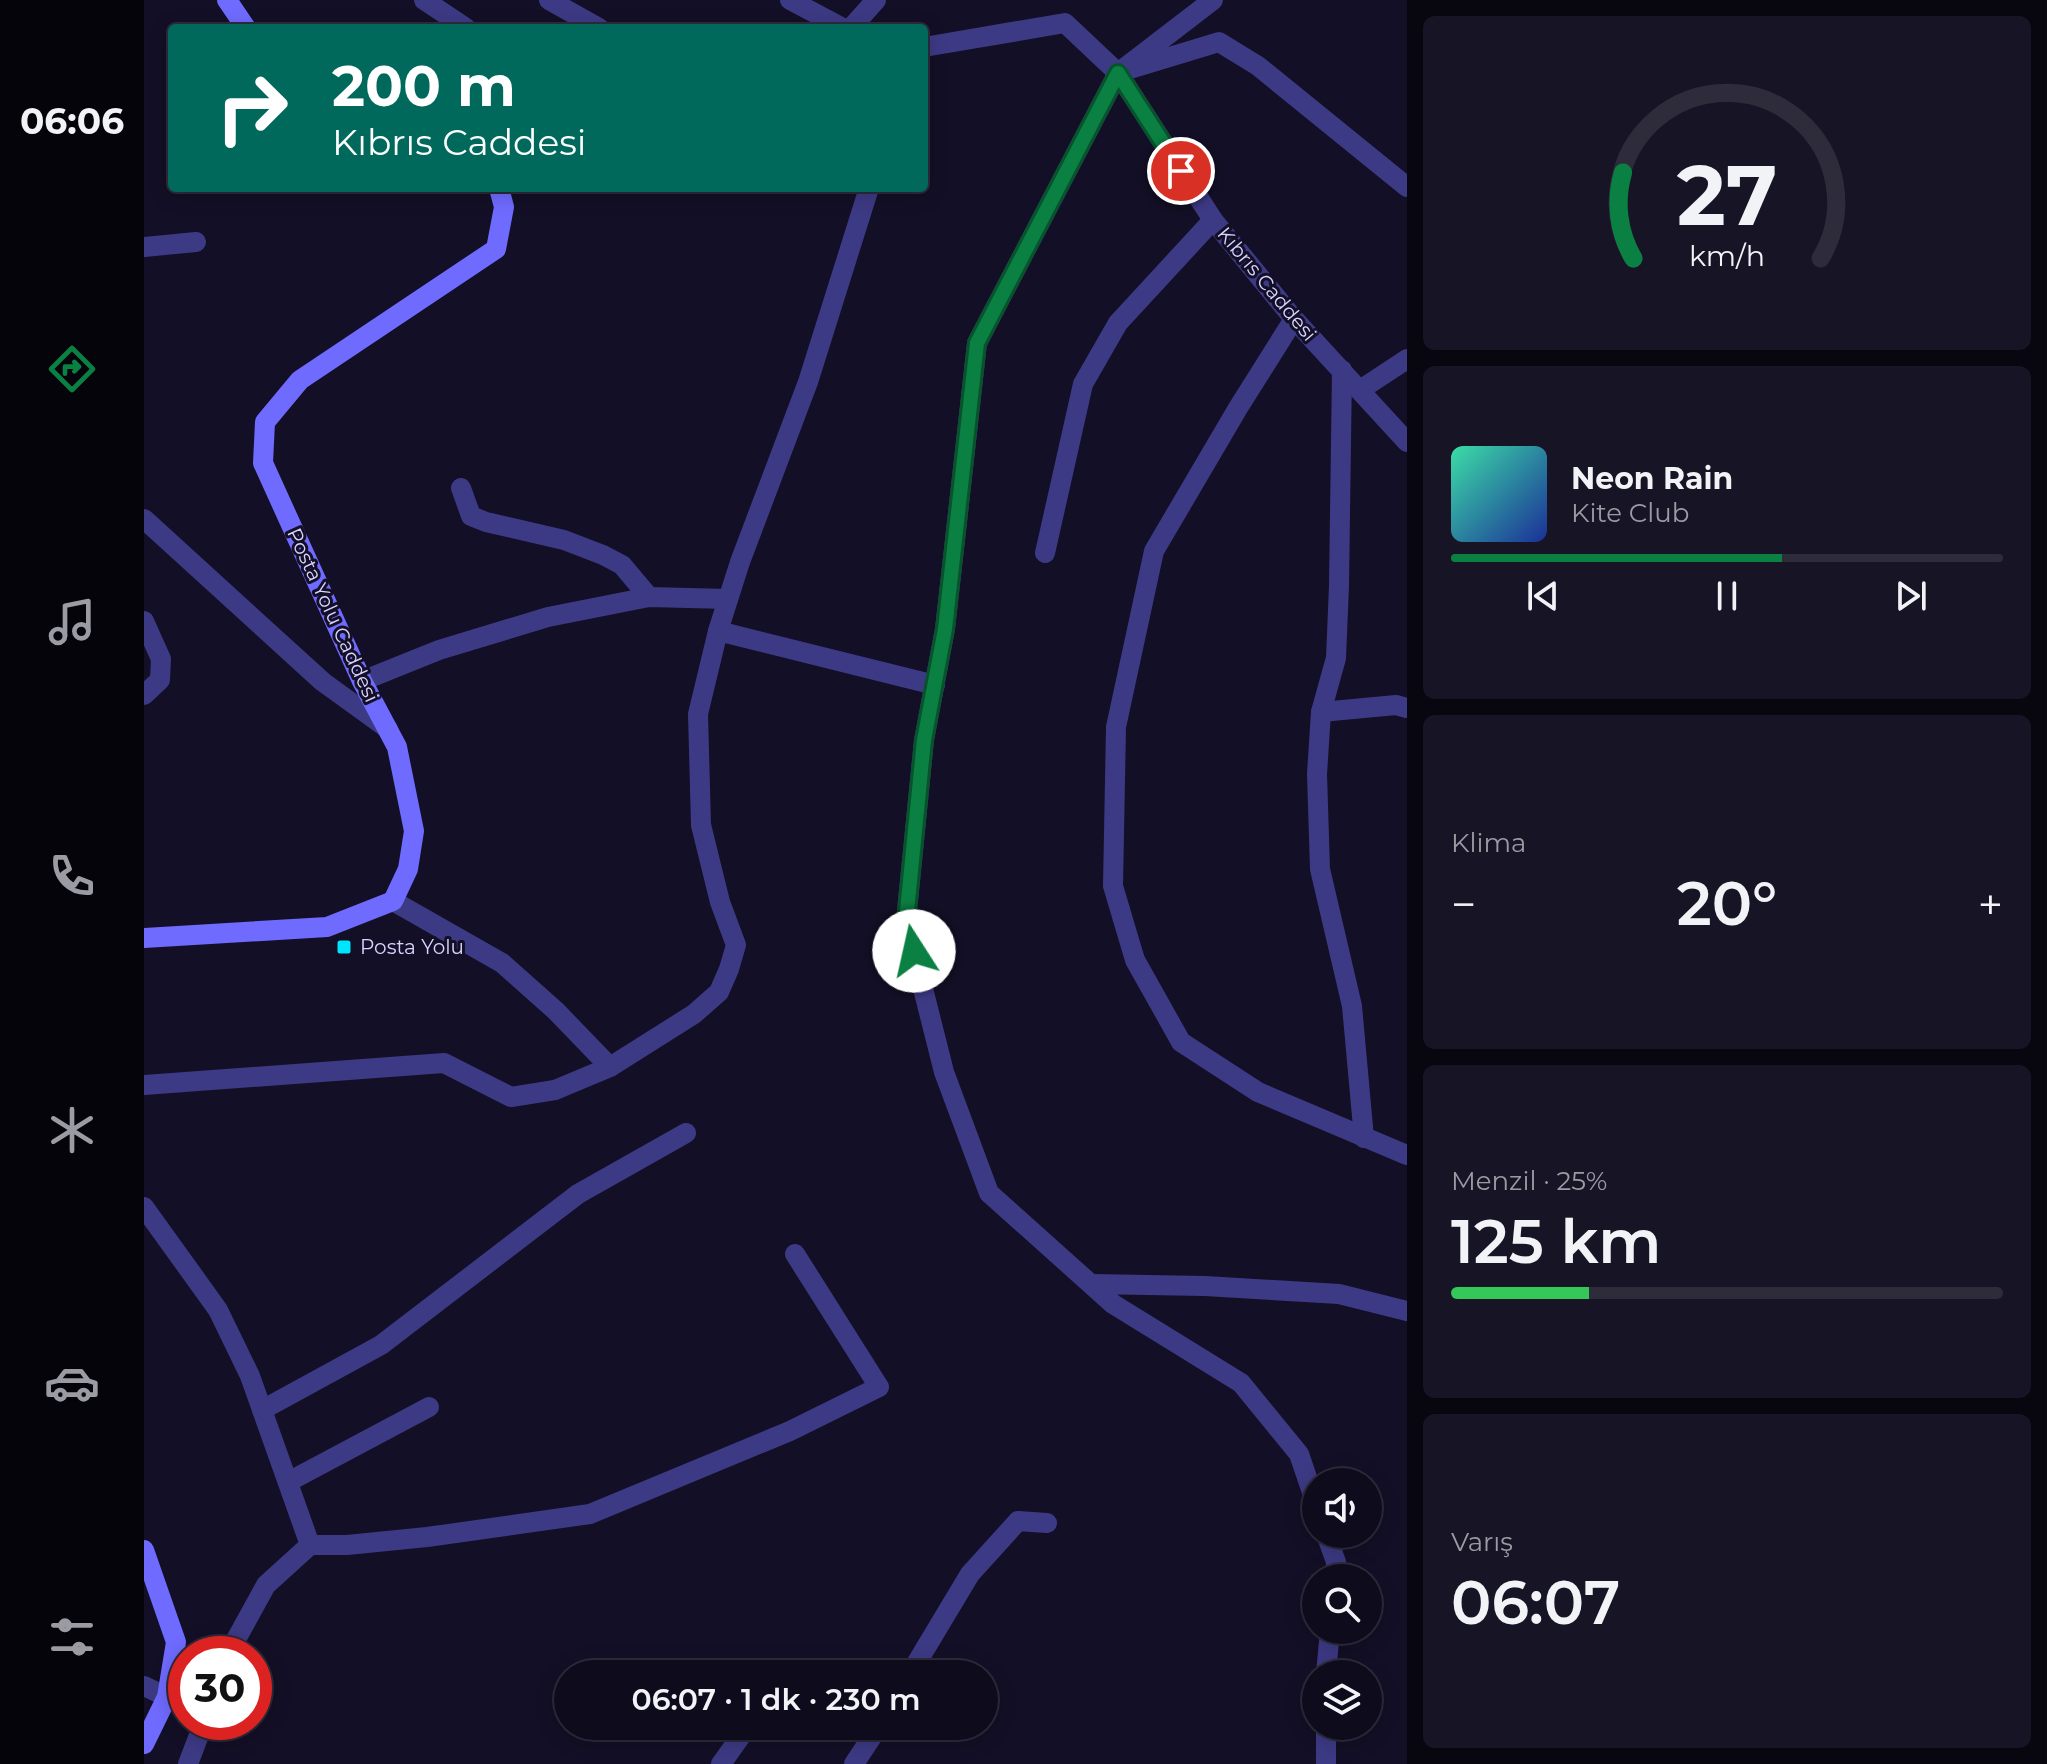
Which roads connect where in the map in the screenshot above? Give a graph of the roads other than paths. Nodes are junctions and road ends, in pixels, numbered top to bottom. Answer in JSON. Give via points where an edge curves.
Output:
{"nodes":[{"id":1,"x":227,"y":0,"type":"edge"},
{"id":2,"x":424,"y":0,"type":"edge"},
{"id":3,"x":549,"y":0,"type":"edge"},
{"id":4,"x":790,"y":0,"type":"edge"},
{"id":5,"x":876,"y":0,"type":"edge"},
{"id":6,"x":1213,"y":0,"type":"edge"},
{"id":7,"x":243,"y":24,"type":"edge"},
{"id":8,"x":460,"y":24,"type":"edge"},
{"id":9,"x":592,"y":24,"type":"edge"},
{"id":10,"x":835,"y":24,"type":"edge"},
{"id":11,"x":855,"y":24,"type":"edge"},
{"id":12,"x":928,"y":46,"type":"edge"},
{"id":13,"x":1118,"y":73,"type":"junction"},
{"id":14,"x":1407,"y":187,"type":"edge"},
{"id":15,"x":500,"y":192,"type":"edge"},
{"id":16,"x":868,"y":192,"type":"edge"},
{"id":17,"x":1213,"y":220,"type":"junction"},
{"id":18,"x":196,"y":242,"type":"dead end"},
{"id":19,"x":144,"y":247,"type":"edge"},
{"id":20,"x":1294,"y":319,"type":"junction"},
{"id":21,"x":1407,"y":359,"type":"edge"},
{"id":22,"x":1342,"y":370,"type":"junction"},
{"id":23,"x":1360,"y":390,"type":"junction"},
{"id":24,"x":1407,"y":442,"type":"edge"},
{"id":25,"x":461,"y":488,"type":"dead end"},
{"id":26,"x":144,"y":519,"type":"edge"},
{"id":27,"x":1045,"y":553,"type":"dead end"},
{"id":28,"x":649,"y":597,"type":"junction"},
{"id":29,"x":728,"y":599,"type":"junction"},
{"id":30,"x":144,"y":621,"type":"edge"},
{"id":31,"x":718,"y":631,"type":"junction"},
{"id":32,"x":362,"y":681,"type":"junction"},
{"id":33,"x":935,"y":685,"type":"junction"},
{"id":34,"x":144,"y":695,"type":"edge"},
{"id":35,"x":1407,"y":708,"type":"edge"},
{"id":36,"x":1321,"y":712,"type":"junction"},
{"id":37,"x":388,"y":729,"type":"junction"},
{"id":38,"x":393,"y":901,"type":"junction"},
{"id":39,"x":144,"y":938,"type":"edge"},
{"id":40,"x":610,"y":1067,"type":"junction"},
{"id":41,"x":144,"y":1085,"type":"edge"},
{"id":42,"x":686,"y":1133,"type":"dead end"},
{"id":43,"x":1364,"y":1138,"type":"junction"},
{"id":44,"x":1407,"y":1155,"type":"edge"},
{"id":45,"x":144,"y":1207,"type":"edge"},
{"id":46,"x":795,"y":1254,"type":"dead end"},
{"id":47,"x":1091,"y":1284,"type":"junction"},
{"id":48,"x":1407,"y":1311,"type":"edge"},
{"id":49,"x":429,"y":1407,"type":"dead end"},
{"id":50,"x":262,"y":1410,"type":"junction"},
{"id":51,"x":1304,"y":1468,"type":"edge"},
{"id":52,"x":288,"y":1482,"type":"junction"},
{"id":53,"x":1047,"y":1523,"type":"dead end"},
{"id":54,"x":310,"y":1545,"type":"junction"},
{"id":55,"x":144,"y":1550,"type":"edge"},
{"id":56,"x":238,"y":1636,"type":"edge"},
{"id":57,"x":918,"y":1660,"type":"edge"},
{"id":58,"x":144,"y":1686,"type":"edge"},
{"id":59,"x":167,"y":1697,"type":"junction"},
{"id":60,"x":197,"y":1740,"type":"edge"},
{"id":61,"x":738,"y":1740,"type":"edge"},
{"id":62,"x":866,"y":1740,"type":"edge"},
{"id":63,"x":1326,"y":1740,"type":"edge"},
{"id":64,"x":144,"y":1744,"type":"edge"},
{"id":65,"x":188,"y":1764,"type":"edge"},
{"id":66,"x":721,"y":1764,"type":"edge"},
{"id":67,"x":854,"y":1764,"type":"edge"},
{"id":68,"x":1326,"y":1764,"type":"edge"}],
"edges":[{"from":1,"to":7,"type":"street"},
{"from":2,"to":8,"type":"street"},
{"from":3,"to":9,"type":"street"},
{"from":4,"to":10,"type":"street"},
{"from":5,"to":11,"type":"street"},
{"from":6,"to":13,"type":"street"},
{"from":12,"to":13,"type":"street","name":"Kıbrıs Caddesi","via":[[1065,23]]},
{"from":13,"to":14,"type":"street","via":[[1219,42],[1258,66]]},
{"from":13,"to":17,"type":"street","name":"Kıbrıs Caddesi"},
{"from":13,"to":33,"type":"street","via":[[977,343]]},
{"from":15,"to":32,"type":"street","name":"Posta Yolu Caddesi","via":[[504,207],[496,249],[300,380],[265,422],[263,463]]},
{"from":16,"to":29,"type":"street","via":[[808,382]]},
{"from":17,"to":20,"type":"street","name":"Kıbrıs Caddesi"},
{"from":17,"to":27,"type":"street","via":[[1118,323],[1083,384]]},
{"from":18,"to":19,"type":"street"},
{"from":20,"to":22,"type":"street","name":"Kıbrıs Caddesi"},
{"from":20,"to":43,"type":"street","via":[[1154,551],[1116,727],[1113,886],[1135,960],[1181,1042],[1258,1092]]},
{"from":21,"to":23,"type":"street"},
{"from":22,"to":23,"type":"street","name":"Kıbrıs Caddesi"},
{"from":22,"to":36,"type":"street","via":[[1336,658]]},
{"from":23,"to":24,"type":"street","name":"Kıbrıs Caddesi"},
{"from":25,"to":28,"type":"street","via":[[471,516],[603,555],[622,565]]},
{"from":26,"to":37,"type":"street","via":[[323,682]]},
{"from":28,"to":29,"type":"street"},
{"from":28,"to":32,"type":"street","via":[[548,617],[439,650]]},
{"from":29,"to":31,"type":"street"},
{"from":30,"to":34,"type":"street","via":[[161,659],[160,680]]},
{"from":31,"to":33,"type":"street"},
{"from":31,"to":40,"type":"street","via":[[698,714],[701,825],[736,945],[719,992]]},
{"from":32,"to":37,"type":"street","name":"Posta Yolu Caddesi"},
{"from":33,"to":47,"type":"street","via":[[924,740],[906,921],[944,1072],[989,1193]]},
{"from":35,"to":36,"type":"street"},
{"from":36,"to":43,"type":"street","via":[[1320,869],[1352,1006]]},
{"from":37,"to":38,"type":"street","name":"Posta Yolu Caddesi","via":[[397,747],[414,831],[408,869]]},
{"from":38,"to":39,"type":"street","via":[[327,927]]},
{"from":38,"to":40,"type":"street","via":[[502,963]]},
{"from":40,"to":41,"type":"street","via":[[555,1090],[511,1097],[444,1063]]},
{"from":42,"to":50,"type":"street","via":[[578,1194],[381,1345]]},
{"from":43,"to":44,"type":"street"},
{"from":45,"to":50,"type":"street","via":[[218,1310]]},
{"from":46,"to":54,"type":"street","via":[[879,1387],[790,1431],[590,1514],[427,1537]]},
{"from":47,"to":48,"type":"street","via":[[1339,1294]]},
{"from":47,"to":51,"type":"street","via":[[1113,1304],[1241,1383],[1299,1454]]},
{"from":49,"to":52,"type":"street"},
{"from":50,"to":52,"type":"street"},
{"from":52,"to":54,"type":"street"},
{"from":53,"to":57,"type":"street","via":[[1018,1521],[970,1574]]},
{"from":54,"to":56,"type":"street","via":[[266,1585]]},
{"from":55,"to":59,"type":"street","via":[[176,1642]]},
{"from":58,"to":59,"type":"street"},
{"from":59,"to":64,"type":"street"},
{"from":60,"to":65,"type":"street"},
{"from":61,"to":66,"type":"street"},
{"from":62,"to":67,"type":"street"},
{"from":63,"to":68,"type":"street"}]}
